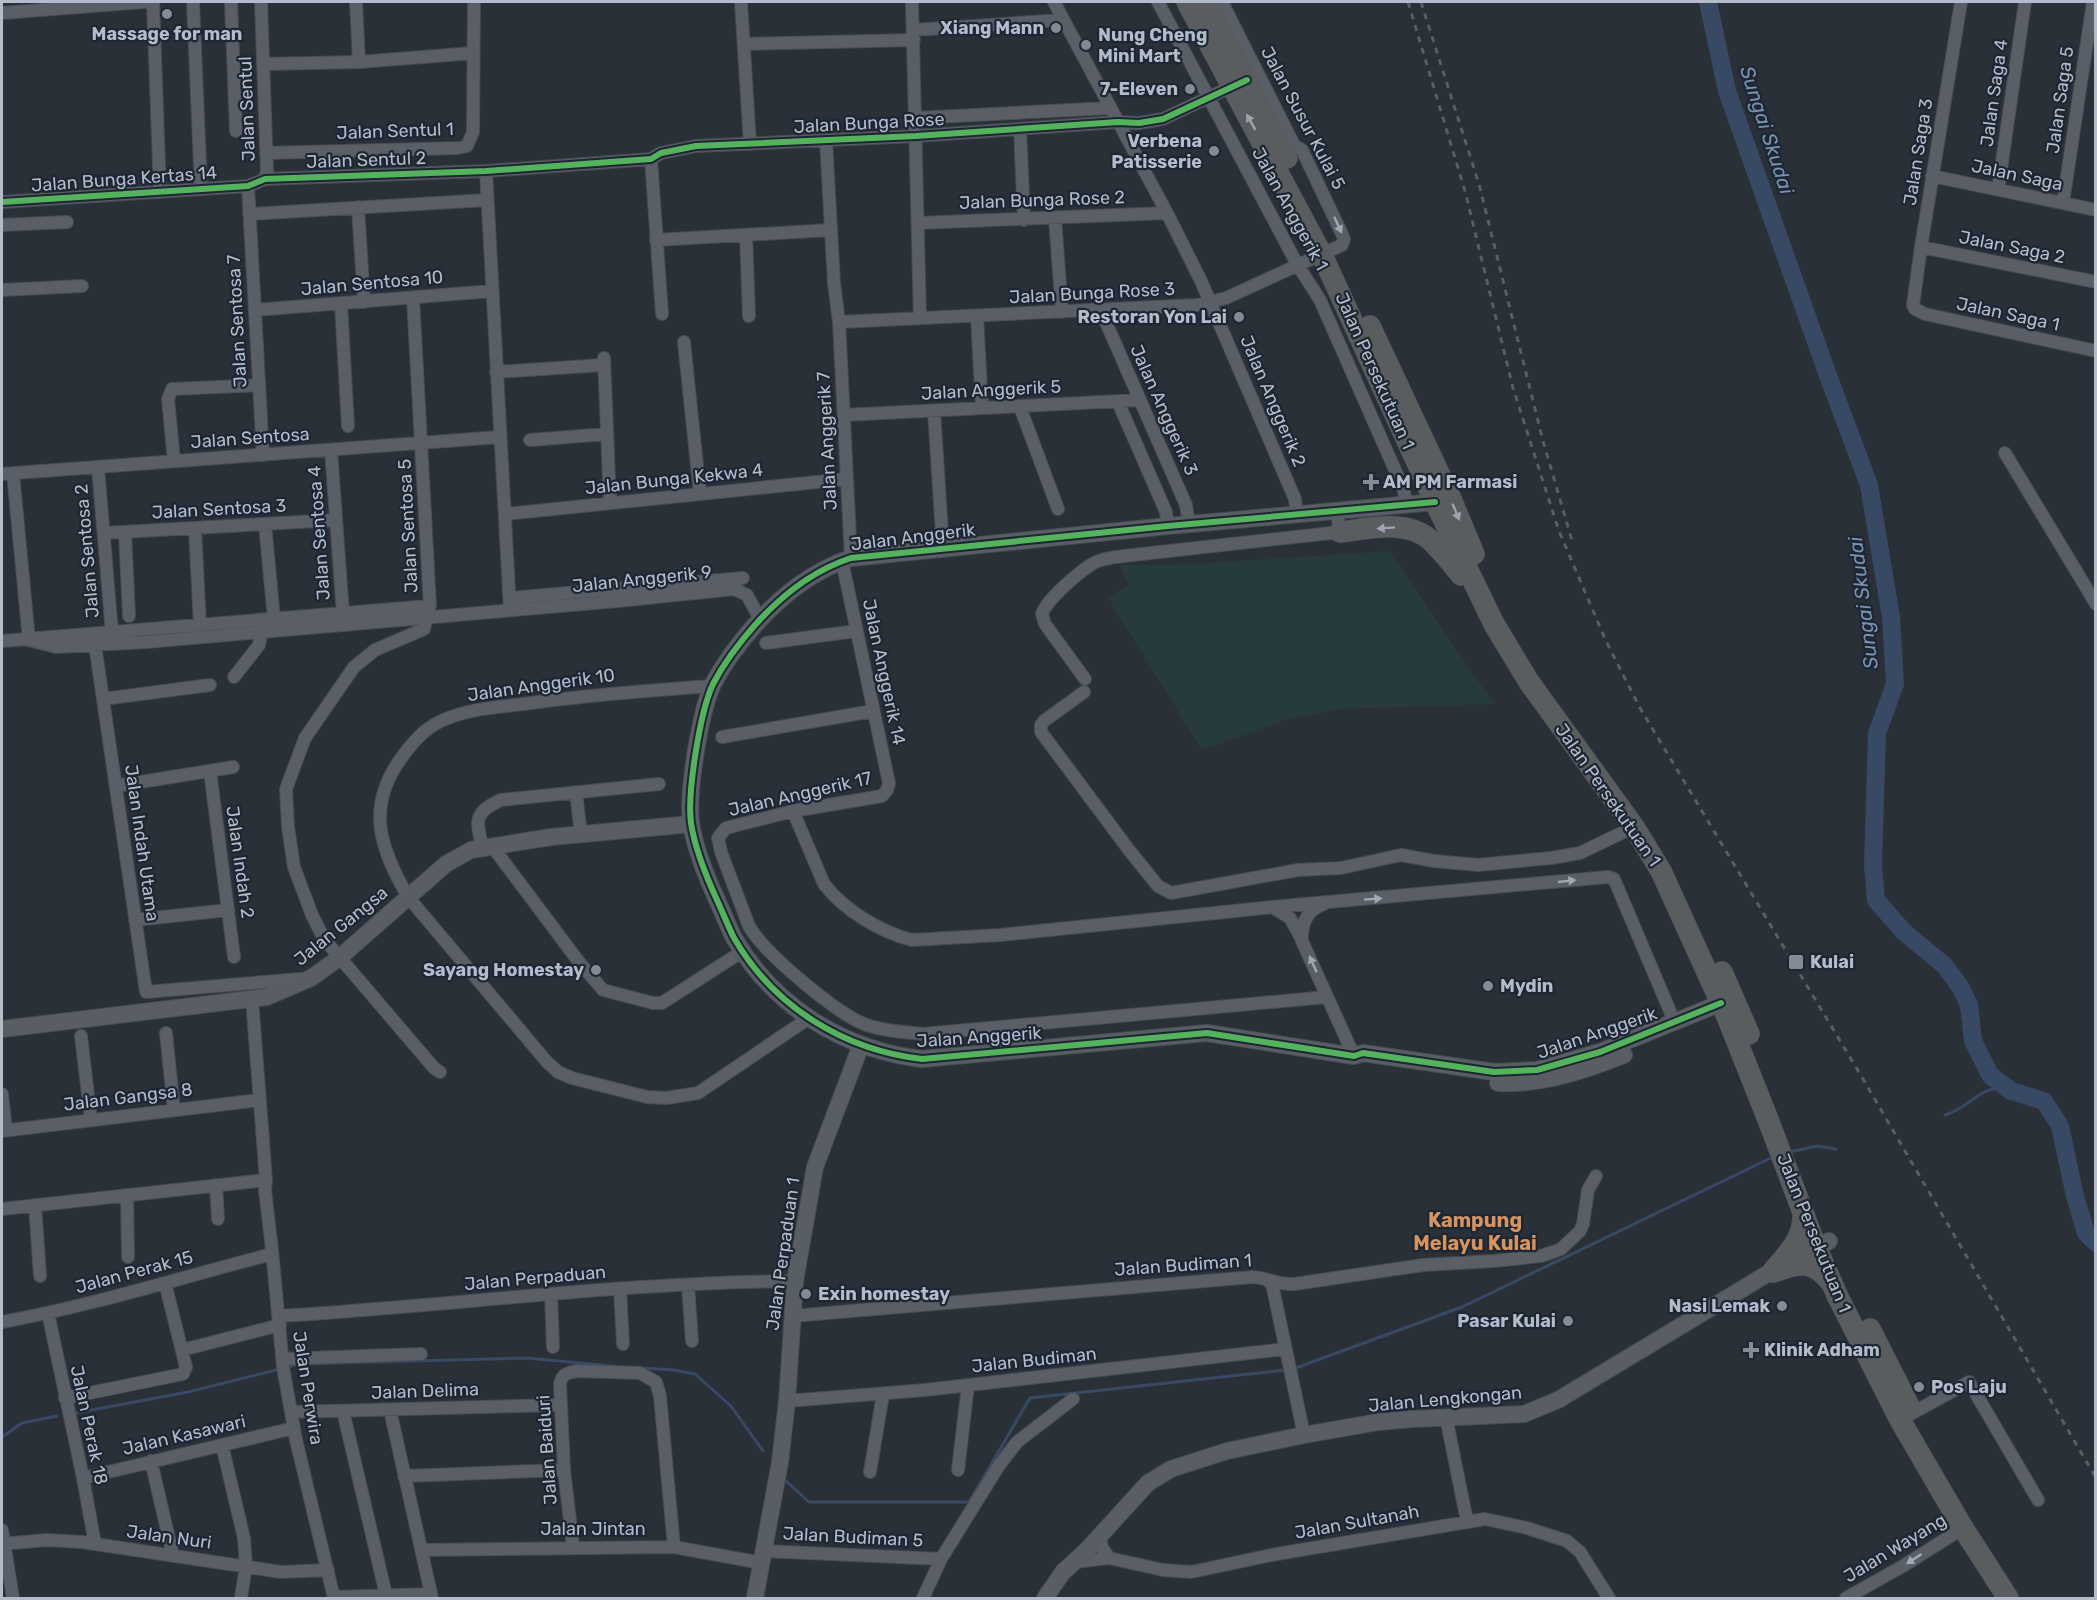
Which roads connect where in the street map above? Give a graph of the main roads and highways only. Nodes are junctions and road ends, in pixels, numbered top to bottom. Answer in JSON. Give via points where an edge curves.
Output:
{"nodes":[{"id":1,"x":1187,"y":2,"type":"edge"},
{"id":2,"x":1206,"y":2,"type":"edge"},
{"id":3,"x":1239,"y":83,"type":"junction"},
{"id":4,"x":1328,"y":252,"type":"junction"},
{"id":5,"x":1340,"y":532,"type":"road end"},
{"id":6,"x":1479,"y":595,"type":"junction"},
{"id":7,"x":1784,"y":1144,"type":"junction"},
{"id":8,"x":1792,"y":1166,"type":"junction"},
{"id":9,"x":1803,"y":1214,"type":"junction"},
{"id":10,"x":1822,"y":1244,"type":"junction"},
{"id":11,"x":1838,"y":1297,"type":"junction"},
{"id":12,"x":1907,"y":1416,"type":"junction"},
{"id":13,"x":2008,"y":1599,"type":"edge"},
{"id":14,"x":2023,"y":1599,"type":"edge"}],
"edges":[{"from":1,"to":3,"type":"highway","name":"Jalan Persekutuan 1"},
{"from":2,"to":3,"type":"highway","name":"Jalan Persekutuan 1"},
{"from":3,"to":4,"type":"highway","name":"Jalan Persekutuan 1","via":[[1283,151]]},
{"from":4,"to":6,"type":"highway","name":"Jalan Persekutuan 1"},
{"from":4,"to":7,"type":"highway","name":"Jalan Persekutuan 1","one_way":true,"via":[[1451,499],[1490,590],[1539,675],[1642,822],[1680,887],[1738,1005]]},
{"from":6,"to":5,"type":"highway","one_way":true,"via":[[1420,533],[1397,527]]},
{"from":6,"to":7,"type":"highway","name":"Jalan Persekutuan 1","via":[[1529,682],[1634,827],[1661,871]]},
{"from":7,"to":8,"type":"highway","name":"Jalan Persekutuan 1"},
{"from":8,"to":9,"type":"highway","name":"Jalan Persekutuan 1"},
{"from":8,"to":10,"type":"highway","name":"Jalan Persekutuan 1"},
{"from":9,"to":10,"type":"highway","name":"Jalan Persekutuan 1"},
{"from":9,"to":11,"type":"highway","via":[[1798,1240],[1773,1272],[1807,1264],[1828,1278]]},
{"from":10,"to":11,"type":"highway","name":"Jalan Persekutuan 1"},
{"from":10,"to":12,"type":"highway","name":"Jalan Persekutuan 1","via":[[1850,1290]]},
{"from":11,"to":12,"type":"highway","name":"Jalan Persekutuan 1"},
{"from":12,"to":13,"type":"highway","name":"Jalan Persekutuan 1","via":[[1963,1528]]},
{"from":12,"to":14,"type":"highway","name":"Jalan Persekutuan 1"}]}
